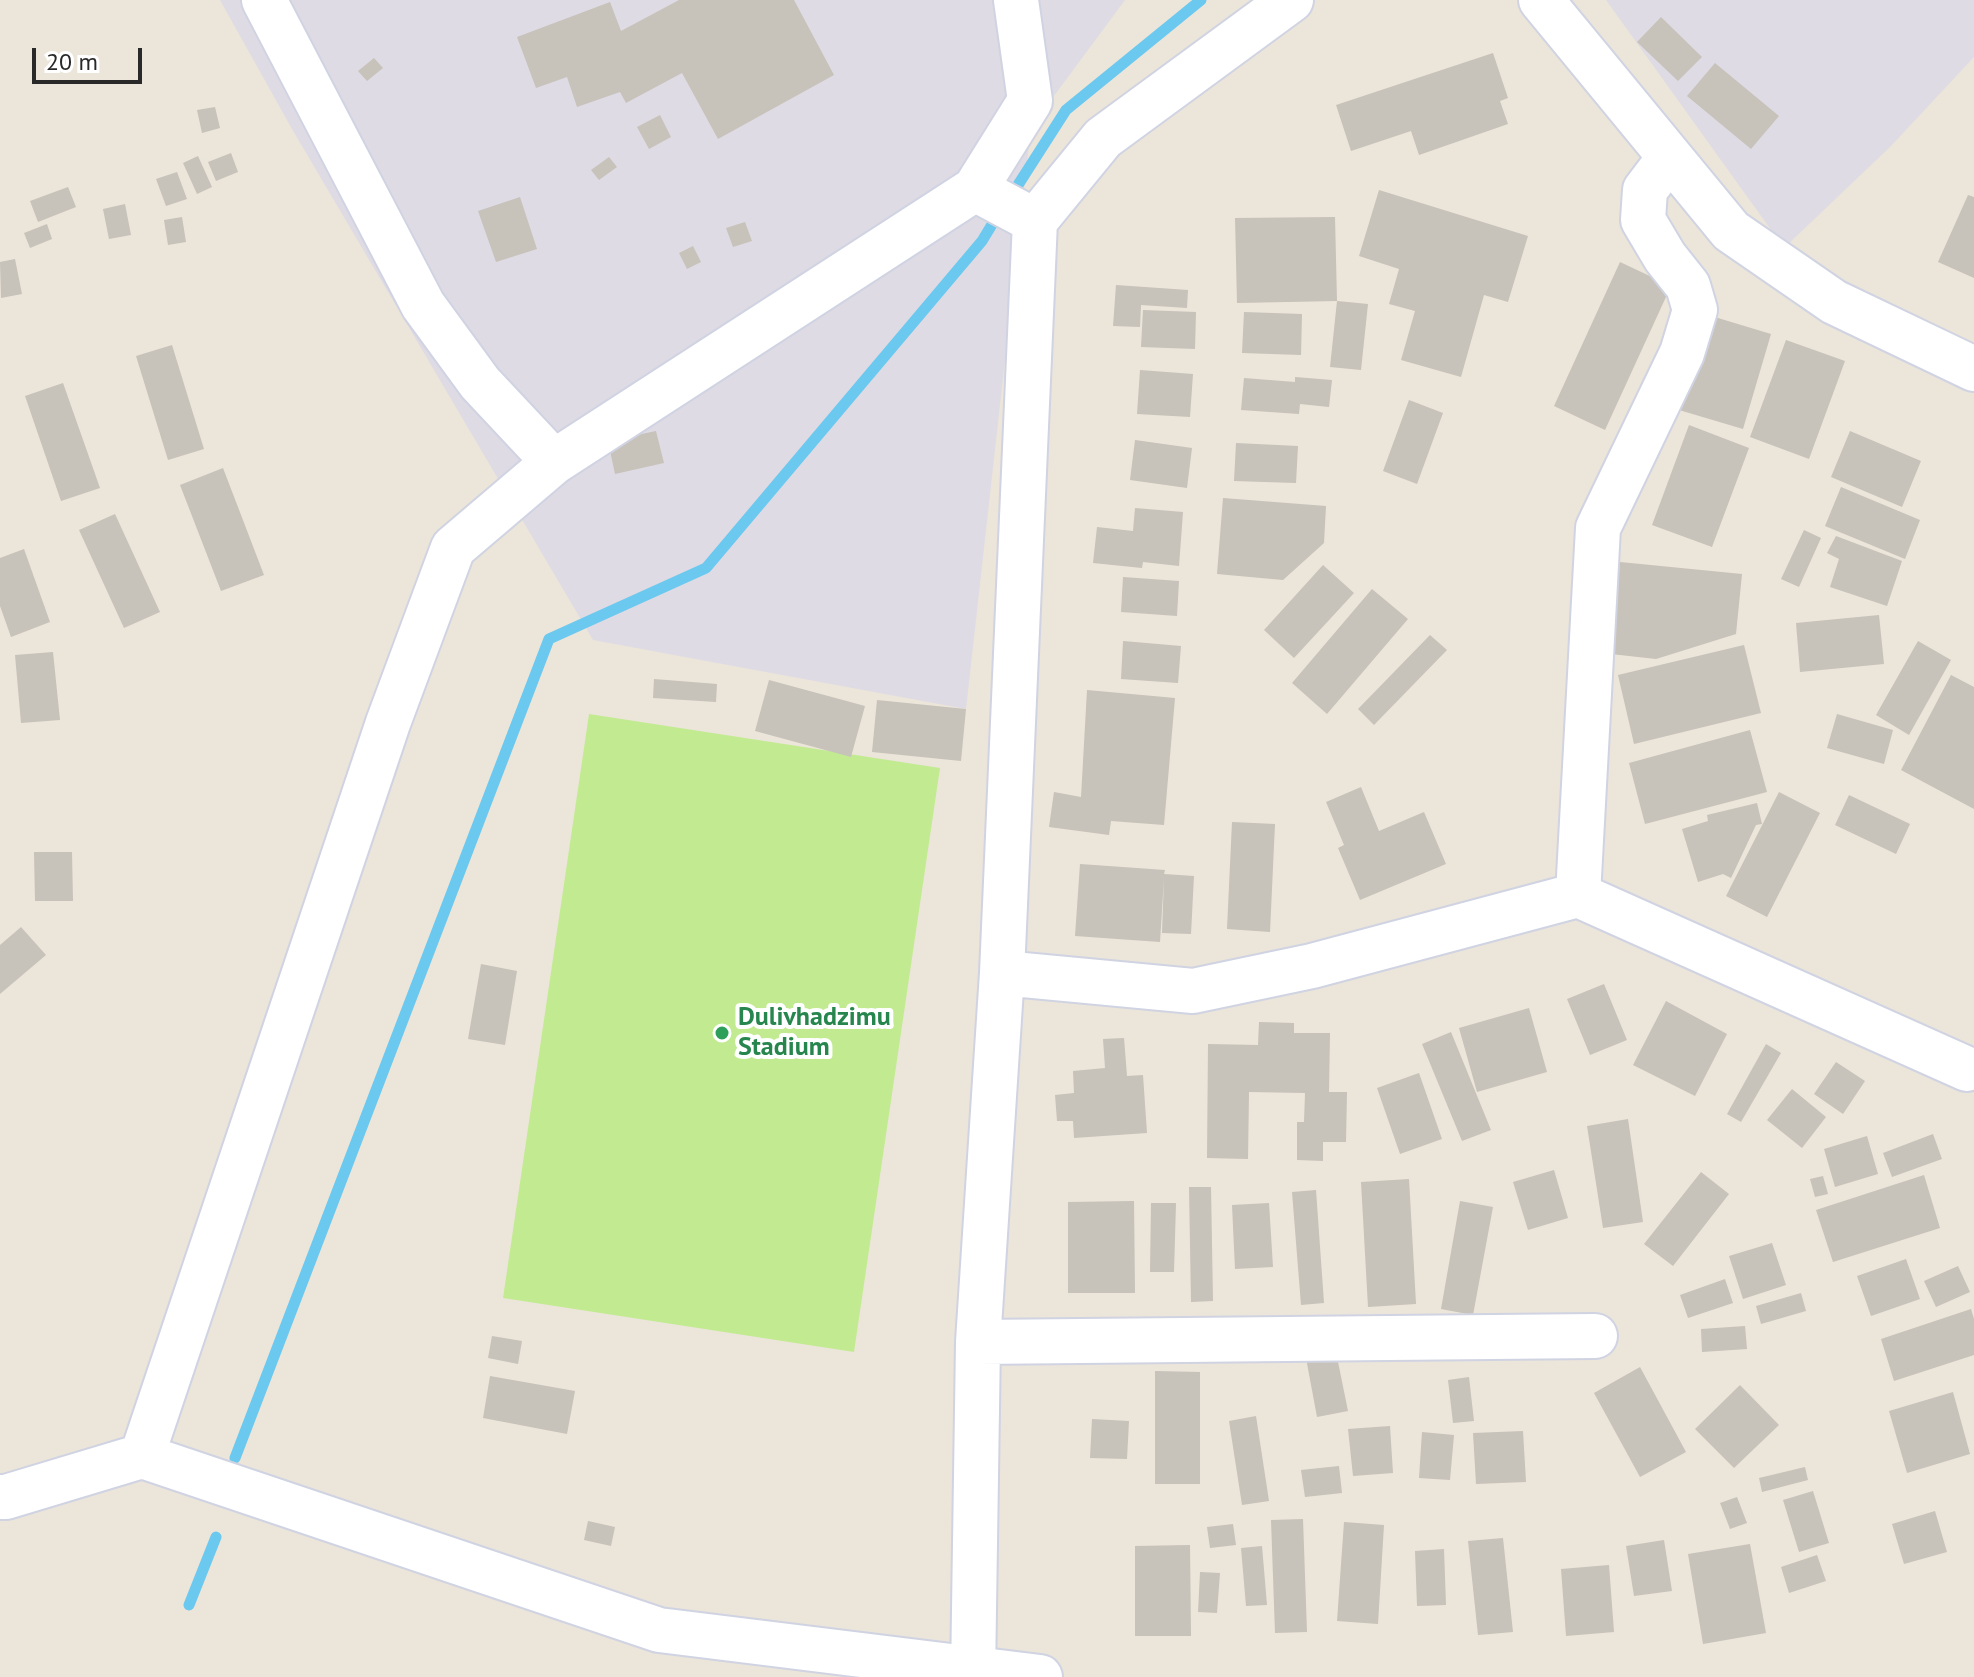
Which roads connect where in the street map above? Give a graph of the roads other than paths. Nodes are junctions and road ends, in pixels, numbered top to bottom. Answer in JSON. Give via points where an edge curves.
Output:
{"nodes":[{"id":1,"x":264,"y":0,"type":"edge"},
{"id":2,"x":1016,"y":0,"type":"edge"},
{"id":3,"x":1291,"y":0,"type":"edge"},
{"id":4,"x":1541,"y":0,"type":"edge"},
{"id":5,"x":1670,"y":157,"type":"junction"},
{"id":6,"x":1005,"y":205,"type":"junction"},
{"id":7,"x":1974,"y":369,"type":"edge"},
{"id":8,"x":554,"y":462,"type":"junction"},
{"id":9,"x":1578,"y":895,"type":"junction"},
{"id":10,"x":1002,"y":973,"type":"junction"},
{"id":11,"x":1972,"y":1071,"type":"edge"},
{"id":12,"x":1595,"y":1336,"type":"dead end"},
{"id":13,"x":978,"y":1342,"type":"junction"},
{"id":14,"x":142,"y":1456,"type":"junction"},
{"id":15,"x":0,"y":1497,"type":"edge"},
{"id":16,"x":973,"y":1673,"type":"edge"},
{"id":17,"x":1040,"y":1677,"type":"edge"}],
"edges":[{"from":1,"to":8,"type":"street","via":[[423,305],[480,383]]},
{"from":2,"to":6,"type":"street","via":[[1030,101]]},
{"from":3,"to":6,"type":"street"},
{"from":4,"to":5,"type":"street"},
{"from":5,"to":7,"type":"street","via":[[1731,231],[1834,302]]},
{"from":5,"to":9,"type":"street","via":[[1645,190],[1643,220],[1688,286],[1695,310],[1682,353],[1598,528]]},
{"from":6,"to":8,"type":"street"},
{"from":6,"to":10,"type":"street"},
{"from":8,"to":14,"type":"street","via":[[453,548],[388,723]]},
{"from":9,"to":10,"type":"street","via":[[1312,966],[1193,991]]},
{"from":9,"to":11,"type":"street"},
{"from":10,"to":13,"type":"street"},
{"from":12,"to":13,"type":"street"},
{"from":13,"to":16,"type":"street"},
{"from":14,"to":15,"type":"street"},
{"from":14,"to":16,"type":"street","via":[[659,1630]]},
{"from":16,"to":17,"type":"street"}]}
